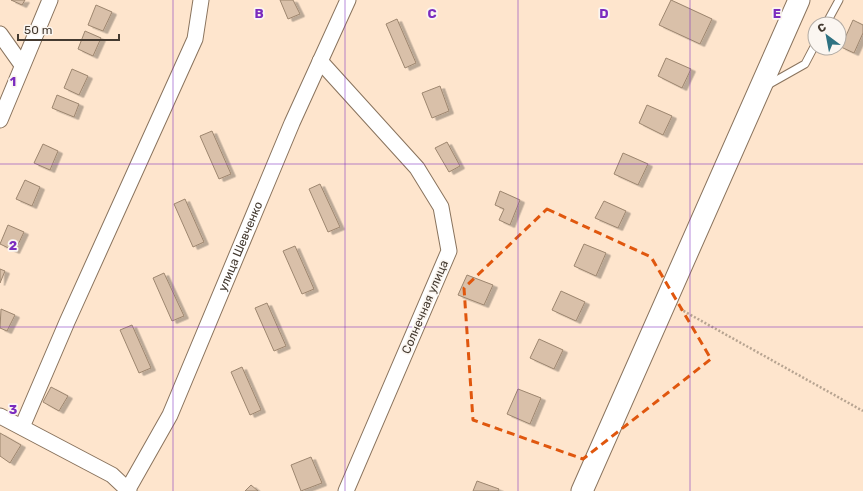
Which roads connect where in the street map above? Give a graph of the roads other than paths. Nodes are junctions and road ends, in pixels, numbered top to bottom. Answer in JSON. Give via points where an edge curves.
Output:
{"nodes":[{"id":1,"x":50,"y":0,"type":"edge"},
{"id":2,"x":201,"y":0,"type":"edge"},
{"id":3,"x":348,"y":0,"type":"edge"},
{"id":4,"x":799,"y":0,"type":"edge"},
{"id":5,"x":838,"y":0,"type":"edge"},
{"id":6,"x":830,"y":16,"type":"edge"},
{"id":7,"x":0,"y":34,"type":"edge"},
{"id":8,"x":809,"y":56,"type":"edge"},
{"id":9,"x":320,"y":61,"type":"junction"},
{"id":10,"x":22,"y":65,"type":"junction"},
{"id":11,"x":759,"y":90,"type":"junction"},
{"id":12,"x":0,"y":120,"type":"edge"},
{"id":13,"x":0,"y":416,"type":"edge"},
{"id":14,"x":22,"y":427,"type":"junction"},
{"id":15,"x":128,"y":491,"type":"edge"},
{"id":16,"x":346,"y":491,"type":"edge"},
{"id":17,"x":582,"y":491,"type":"edge"}],
"edges":[{"from":1,"to":10,"type":"street"},
{"from":2,"to":14,"type":"street","via":[[195,39]]},
{"from":3,"to":9,"type":"street","name":"улица Шевченко"},
{"from":4,"to":11,"type":"main road"},
{"from":5,"to":6,"type":"lane"},
{"from":7,"to":10,"type":"street"},
{"from":8,"to":11,"type":"lane","via":[[805,64]]},
{"from":9,"to":15,"type":"street","name":"улица Шевченко","via":[[289,129],[170,415]]},
{"from":9,"to":16,"type":"street","name":"Солнечная улица","via":[[417,168],[441,207],[449,251]]},
{"from":10,"to":12,"type":"street"},
{"from":11,"to":17,"type":"main road"},
{"from":13,"to":14,"type":"street"},
{"from":14,"to":15,"type":"street","via":[[112,475]]}]}
